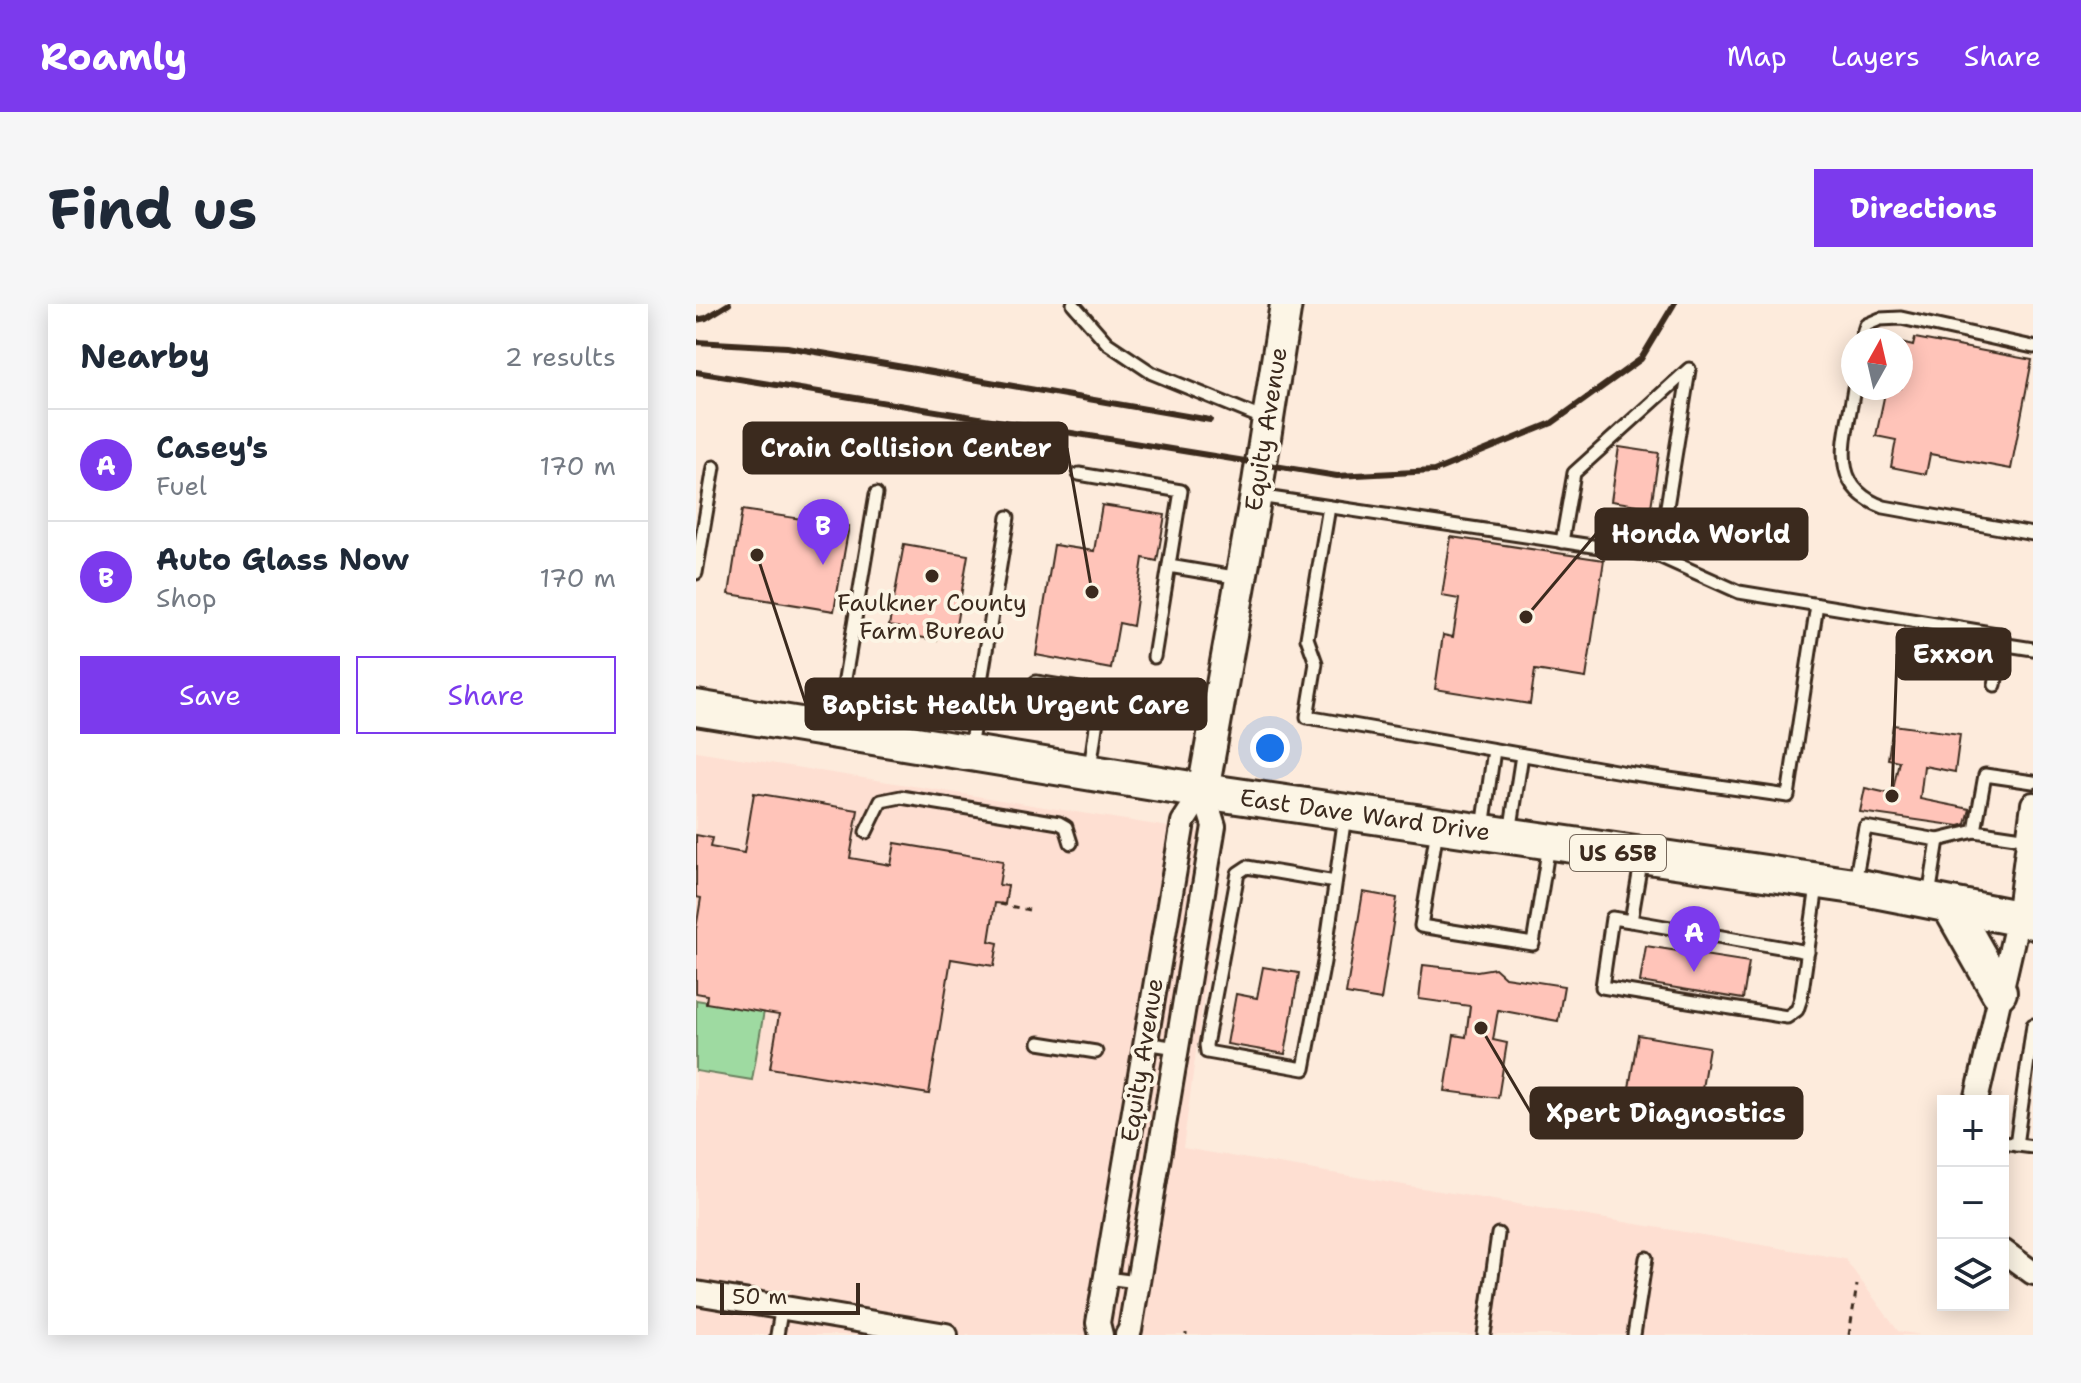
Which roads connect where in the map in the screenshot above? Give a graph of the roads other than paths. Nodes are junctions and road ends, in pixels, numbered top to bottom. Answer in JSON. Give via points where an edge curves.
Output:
{"nodes":[{"id":1,"x":1073,"y":304,"type":"edge"},
{"id":2,"x":1286,"y":304,"type":"edge"},
{"id":3,"x":1865,"y":328,"type":"edge"},
{"id":4,"x":2033,"y":347,"type":"edge"},
{"id":5,"x":1852,"y":400,"type":"edge"},
{"id":6,"x":1267,"y":420,"type":"junction"},
{"id":7,"x":714,"y":467,"type":"dead end"},
{"id":8,"x":1079,"y":474,"type":"dead end"},
{"id":9,"x":876,"y":494,"type":"dead end"},
{"id":10,"x":1256,"y":495,"type":"junction"},
{"id":11,"x":1329,"y":507,"type":"junction"},
{"id":12,"x":1008,"y":517,"type":"dead end"},
{"id":13,"x":2033,"y":534,"type":"edge"},
{"id":14,"x":1562,"y":542,"type":"junction"},
{"id":15,"x":1659,"y":556,"type":"junction"},
{"id":16,"x":1169,"y":566,"type":"junction"},
{"id":17,"x":696,"y":573,"type":"edge"},
{"id":18,"x":1241,"y":578,"type":"junction"},
{"id":19,"x":1817,"y":605,"type":"junction"},
{"id":20,"x":2001,"y":644,"type":"junction"},
{"id":21,"x":2033,"y":649,"type":"edge"},
{"id":22,"x":1154,"y":657,"type":"dead end"},
{"id":23,"x":1036,"y":682,"type":"dead end"},
{"id":24,"x":1995,"y":685,"type":"dead end"},
{"id":25,"x":1101,"y":693,"type":"junction"},
{"id":26,"x":1129,"y":697,"type":"dead end"},
{"id":27,"x":696,"y":708,"type":"edge"},
{"id":28,"x":836,"y":731,"type":"junction"},
{"id":29,"x":1494,"y":750,"type":"junction"},
{"id":30,"x":969,"y":752,"type":"junction"},
{"id":31,"x":1522,"y":755,"type":"junction"},
{"id":32,"x":1089,"y":772,"type":"junction"},
{"id":33,"x":2033,"y":782,"type":"edge"},
{"id":34,"x":1203,"y":791,"type":"junction"},
{"id":35,"x":2033,"y":804,"type":"edge"},
{"id":36,"x":1346,"y":812,"type":"junction"},
{"id":37,"x":1438,"y":825,"type":"junction"},
{"id":38,"x":1975,"y":831,"type":"junction"},
{"id":39,"x":866,"y":832,"type":"dead end"},
{"id":40,"x":1496,"y":834,"type":"junction"},
{"id":41,"x":2029,"y":839,"type":"junction"},
{"id":42,"x":1938,"y":840,"type":"junction"},
{"id":43,"x":1550,"y":842,"type":"junction"},
{"id":44,"x":1071,"y":843,"type":"dead end"},
{"id":45,"x":1642,"y":857,"type":"junction"},
{"id":46,"x":1818,"y":881,"type":"junction"},
{"id":47,"x":1335,"y":882,"type":"junction"},
{"id":48,"x":1854,"y":886,"type":"junction"},
{"id":49,"x":1939,"y":904,"type":"junction"},
{"id":50,"x":2026,"y":920,"type":"edge"},
{"id":51,"x":1631,"y":921,"type":"junction"},
{"id":52,"x":1808,"y":952,"type":"junction"},
{"id":53,"x":1999,"y":992,"type":"junction"},
{"id":54,"x":2033,"y":1025,"type":"edge"},
{"id":55,"x":1039,"y":1043,"type":"dead end"},
{"id":56,"x":1145,"y":1043,"type":"junction"},
{"id":57,"x":1177,"y":1048,"type":"junction"},
{"id":58,"x":1096,"y":1052,"type":"dead end"},
{"id":59,"x":1977,"y":1095,"type":"edge"},
{"id":60,"x":2009,"y":1144,"type":"edge"},
{"id":61,"x":2016,"y":1145,"type":"junction"},
{"id":62,"x":2033,"y":1147,"type":"edge"},
{"id":63,"x":1498,"y":1234,"type":"dead end"},
{"id":64,"x":2009,"y":1255,"type":"edge"},
{"id":65,"x":1646,"y":1258,"type":"dead end"},
{"id":66,"x":2033,"y":1273,"type":"edge"},
{"id":67,"x":1106,"y":1278,"type":"junction"},
{"id":68,"x":1137,"y":1282,"type":"junction"},
{"id":69,"x":696,"y":1293,"type":"edge"},
{"id":70,"x":782,"y":1306,"type":"junction"},
{"id":71,"x":777,"y":1335,"type":"edge"},
{"id":72,"x":946,"y":1335,"type":"edge"},
{"id":73,"x":1101,"y":1335,"type":"edge"},
{"id":74,"x":1127,"y":1335,"type":"edge"},
{"id":75,"x":1484,"y":1335,"type":"edge"},
{"id":76,"x":1634,"y":1335,"type":"edge"}],
"edges":[{"from":1,"to":6,"type":"lane","via":[[1107,343],[1152,373]]},
{"from":2,"to":6,"type":"street","name":"Equity Avenue"},
{"from":3,"to":4,"type":"lane","via":[[1880,319],[1901,318]]},
{"from":5,"to":13,"type":"lane","via":[[1846,479],[1866,501]]},
{"from":6,"to":10,"type":"street","name":"Equity Avenue"},
{"from":7,"to":17,"type":"lane"},
{"from":8,"to":16,"type":"lane","via":[[1181,491]]},
{"from":9,"to":28,"type":"lane"},
{"from":10,"to":11,"type":"lane"},
{"from":10,"to":18,"type":"street","name":"Equity Avenue"},
{"from":11,"to":14,"type":"lane"},
{"from":11,"to":29,"type":"lane","via":[[1307,638],[1316,663],[1307,717]]},
{"from":12,"to":30,"type":"lane"},
{"from":14,"to":15,"type":"lane"},
{"from":14,"to":15,"type":"lane","via":[[1574,473],[1689,369]]},
{"from":15,"to":19,"type":"lane","via":[[1739,592]]},
{"from":16,"to":18,"type":"lane"},
{"from":16,"to":22,"type":"lane"},
{"from":18,"to":34,"type":"street","name":"Equity Avenue"},
{"from":19,"to":20,"type":"lane","via":[[2003,635]]},
{"from":19,"to":31,"type":"lane","via":[[1788,796]]},
{"from":20,"to":21,"type":"lane"},
{"from":20,"to":24,"type":"lane"},
{"from":23,"to":25,"type":"lane"},
{"from":25,"to":26,"type":"lane"},
{"from":25,"to":32,"type":"lane"},
{"from":27,"to":28,"type":"main road","name":"East Dave Ward Drive","number":"US 65B"},
{"from":28,"to":30,"type":"main road","name":"East Dave Ward Drive","number":"US 65B"},
{"from":29,"to":31,"type":"lane"},
{"from":29,"to":40,"type":"lane"},
{"from":30,"to":32,"type":"main road","name":"East Dave Ward Drive","number":"US 65B"},
{"from":31,"to":40,"type":"lane"},
{"from":32,"to":34,"type":"main road","name":"East Dave Ward Drive","number":"US 65B"},
{"from":33,"to":38,"type":"lane","via":[[1985,775]]},
{"from":34,"to":36,"type":"main road","name":"East Dave Ward Drive","number":"US 65B"},
{"from":34,"to":56,"type":"street","name":"Equity Avenue","via":[[1183,822]]},
{"from":34,"to":57,"type":"street","name":"Equity Avenue","via":[[1214,826]]},
{"from":35,"to":41,"type":"street"},
{"from":36,"to":37,"type":"main road","name":"East Dave Ward Drive","number":"US 65B"},
{"from":36,"to":47,"type":"lane"},
{"from":37,"to":40,"type":"main road","name":"East Dave Ward Drive","number":"US 65B"},
{"from":37,"to":43,"type":"lane","via":[[1421,926],[1533,944]]},
{"from":38,"to":41,"type":"lane"},
{"from":38,"to":42,"type":"lane"},
{"from":39,"to":44,"type":"lane","via":[[881,801],[901,797],[1059,823]]},
{"from":40,"to":43,"type":"main road","name":"East Dave Ward Drive","number":"US 65B"},
{"from":41,"to":50,"type":"street"},
{"from":42,"to":48,"type":"lane","via":[[1865,827]]},
{"from":42,"to":49,"type":"lane"},
{"from":43,"to":45,"type":"main road","name":"East Dave Ward Drive","number":"US 65B"},
{"from":45,"to":46,"type":"main road","name":"East Dave Ward Drive","number":"US 65B"},
{"from":45,"to":51,"type":"lane"},
{"from":46,"to":48,"type":"main road","name":"East Dave Ward Drive","number":"US 65B"},
{"from":46,"to":52,"type":"lane"},
{"from":47,"to":47,"type":"lane","via":[[1304,1069],[1207,1052],[1238,873],[1247,867]]},
{"from":48,"to":49,"type":"main road","name":"East Dave Ward Drive","number":"US 65B"},
{"from":49,"to":50,"type":"main road","name":"East Dave Ward Drive","number":"US 65B"},
{"from":49,"to":53,"type":"main road"},
{"from":50,"to":53,"type":"street"},
{"from":51,"to":52,"type":"lane"},
{"from":51,"to":52,"type":"lane","via":[[1612,918],[1602,987],[1787,1017],[1801,998]]},
{"from":53,"to":59,"type":"street"},
{"from":54,"to":61,"type":"lane"},
{"from":55,"to":58,"type":"lane"},
{"from":56,"to":57,"type":"lane"},
{"from":56,"to":67,"type":"street","name":"Equity Avenue"},
{"from":57,"to":68,"type":"street","name":"Equity Avenue"},
{"from":60,"to":61,"type":"lane"},
{"from":61,"to":62,"type":"lane"},
{"from":63,"to":75,"type":"lane"},
{"from":64,"to":66,"type":"street"},
{"from":65,"to":76,"type":"lane"},
{"from":67,"to":68,"type":"lane"},
{"from":67,"to":73,"type":"street","name":"Equity Avenue","via":[[1098,1323]]},
{"from":68,"to":74,"type":"street","name":"Equity Avenue"},
{"from":69,"to":70,"type":"street"},
{"from":70,"to":71,"type":"lane"},
{"from":70,"to":72,"type":"street"}]}
